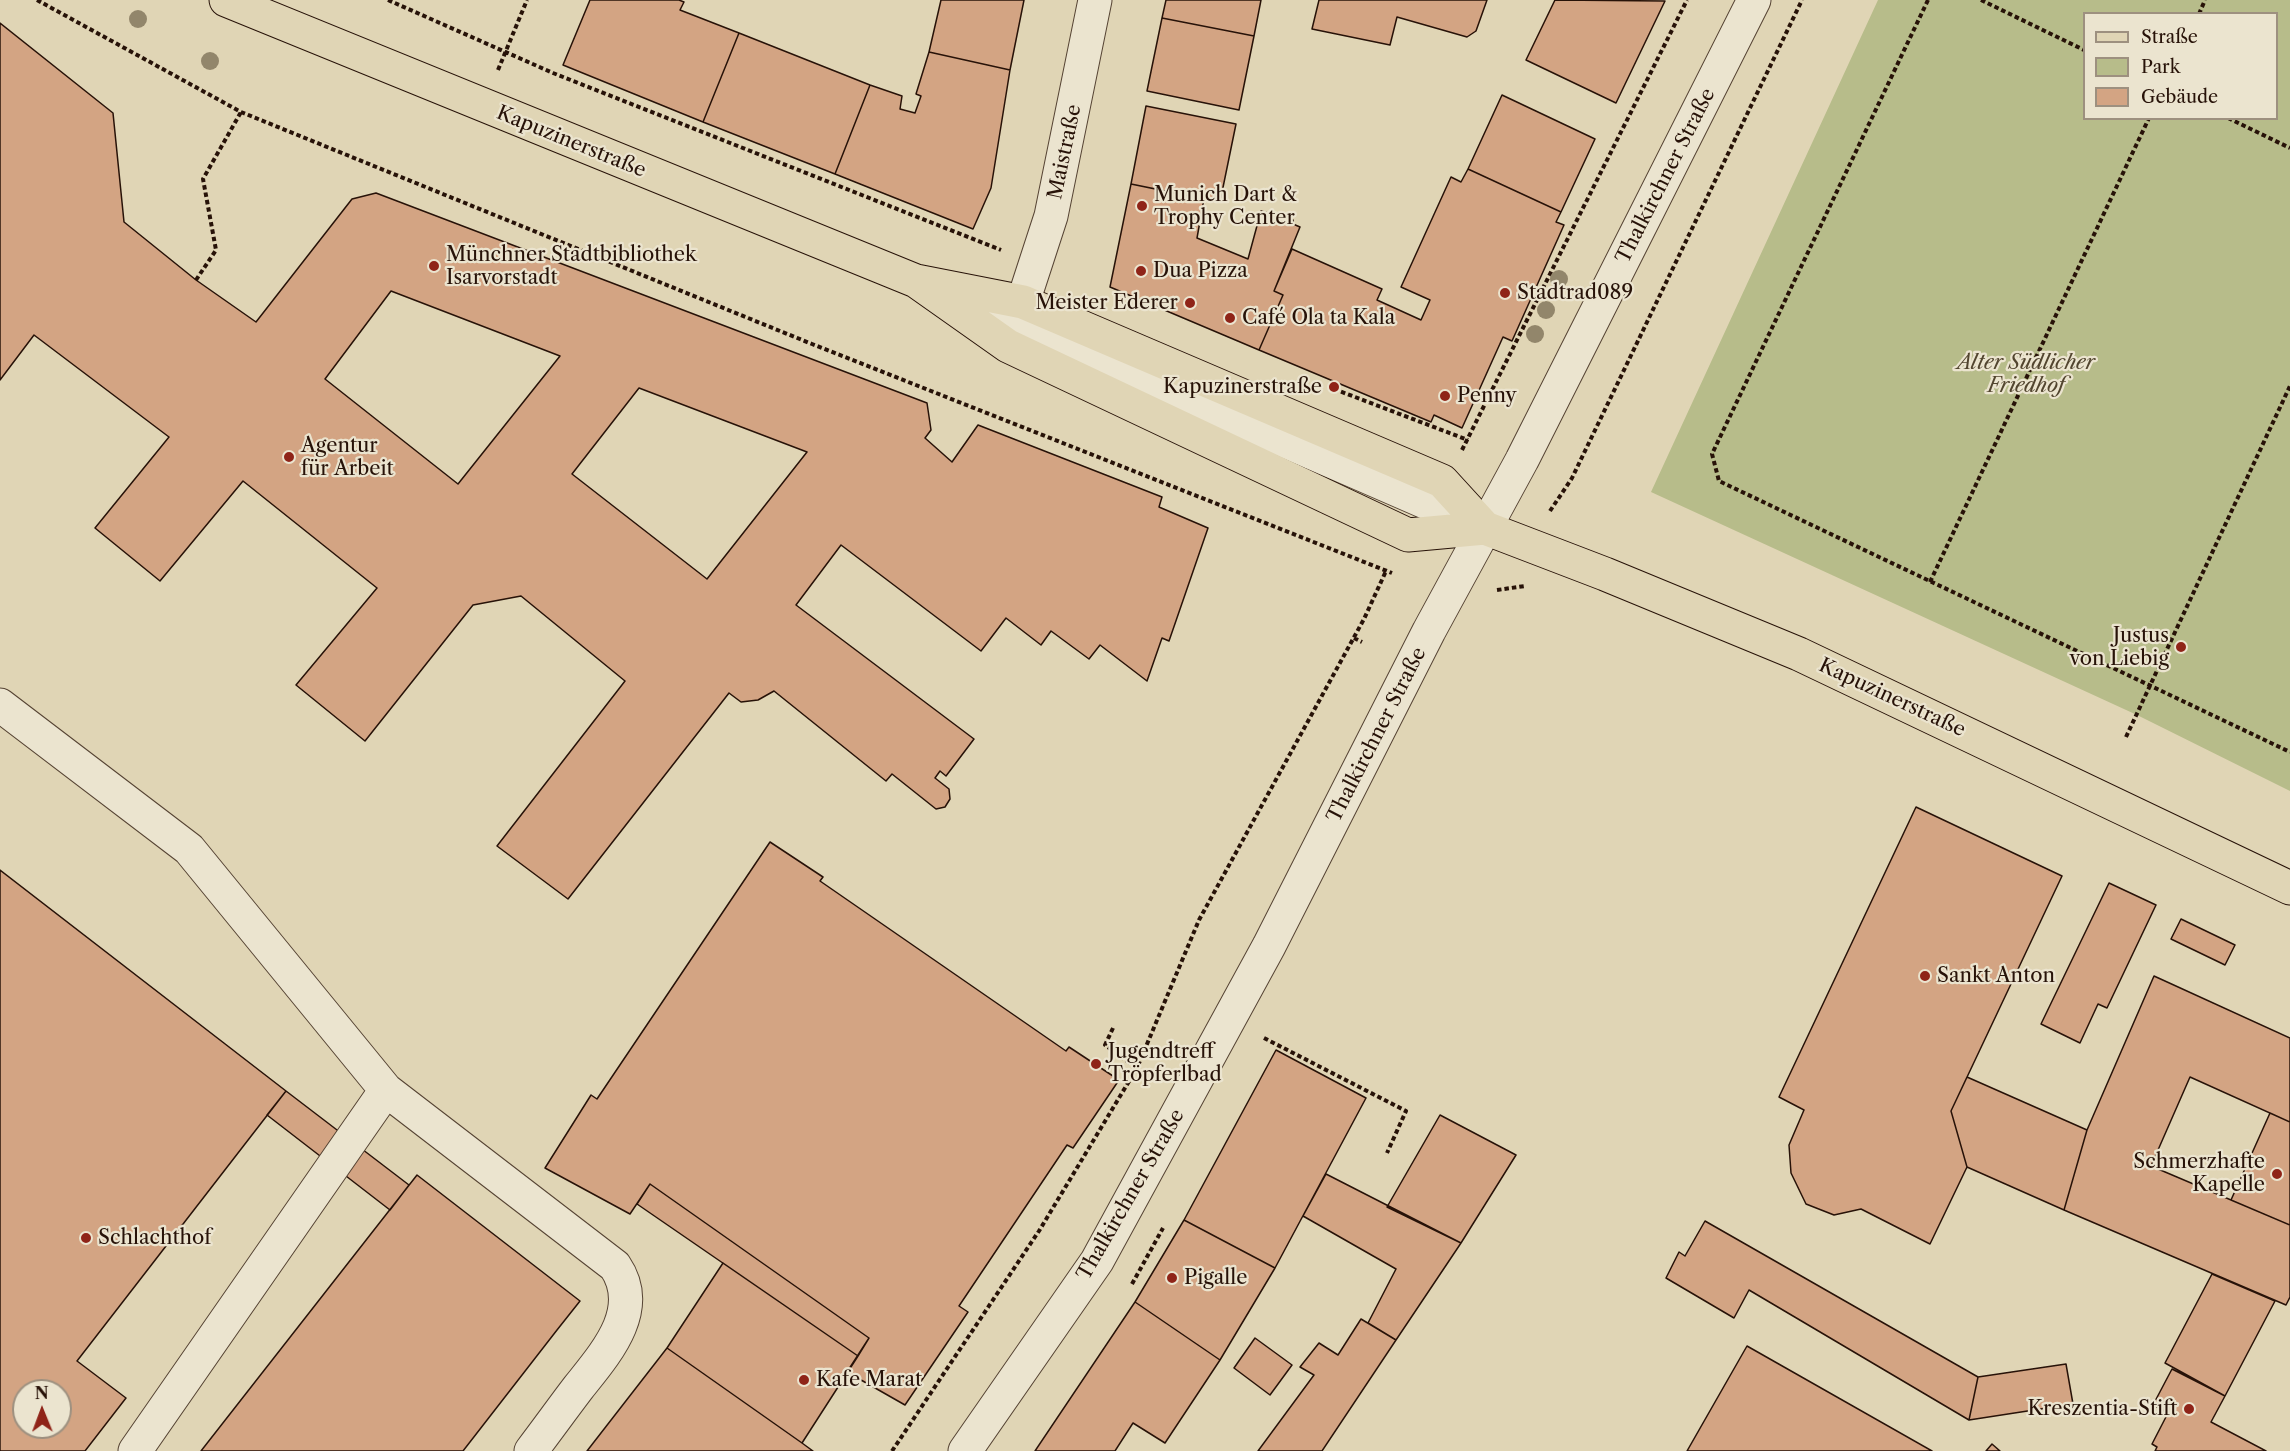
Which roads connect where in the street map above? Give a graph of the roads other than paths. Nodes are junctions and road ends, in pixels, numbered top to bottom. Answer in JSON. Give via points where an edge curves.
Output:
{"nodes":[{"id":1,"x":226,"y":0,"type":"edge"},
{"id":2,"x":1095,"y":0,"type":"edge"},
{"id":3,"x":1754,"y":0,"type":"edge"},
{"id":4,"x":916,"y":281,"type":"junction"},
{"id":5,"x":1023,"y":302,"type":"junction"},
{"id":6,"x":1485,"y":528,"type":"junction"},
{"id":7,"x":0,"y":705,"type":"edge"},
{"id":8,"x":2290,"y":888,"type":"edge"},
{"id":9,"x":386,"y":1090,"type":"junction"},
{"id":10,"x":135,"y":1451,"type":"edge"},
{"id":11,"x":531,"y":1451,"type":"edge"},
{"id":12,"x":965,"y":1451,"type":"edge"}],
"edges":[{"from":1,"to":4,"type":"main road","name":"Kapuzinerstraße"},
{"from":2,"to":5,"type":"street","name":"Maistraße","via":[[1061,174]]},
{"from":3,"to":6,"type":"street","name":"Thalkirchner Straße"},
{"from":4,"to":5,"type":"main road","name":"Kapuzinerstraße"},
{"from":4,"to":6,"type":"main road","name":"Kapuzinerstraße","via":[[1008,346],[1408,535]]},
{"from":5,"to":6,"type":"main road","name":"Kapuzinerstraße","via":[[1442,481]]},
{"from":6,"to":8,"type":"main road","name":"Kapuzinerstraße","via":[[1799,654]]},
{"from":6,"to":12,"type":"street","name":"Thalkirchner Straße","via":[[1300,890],[1097,1261]]},
{"from":7,"to":9,"type":"street","via":[[189,849]]},
{"from":9,"to":10,"type":"street"},
{"from":9,"to":11,"type":"street","via":[[615,1266],[623,1277],[626,1306],[610,1347]]}]}
